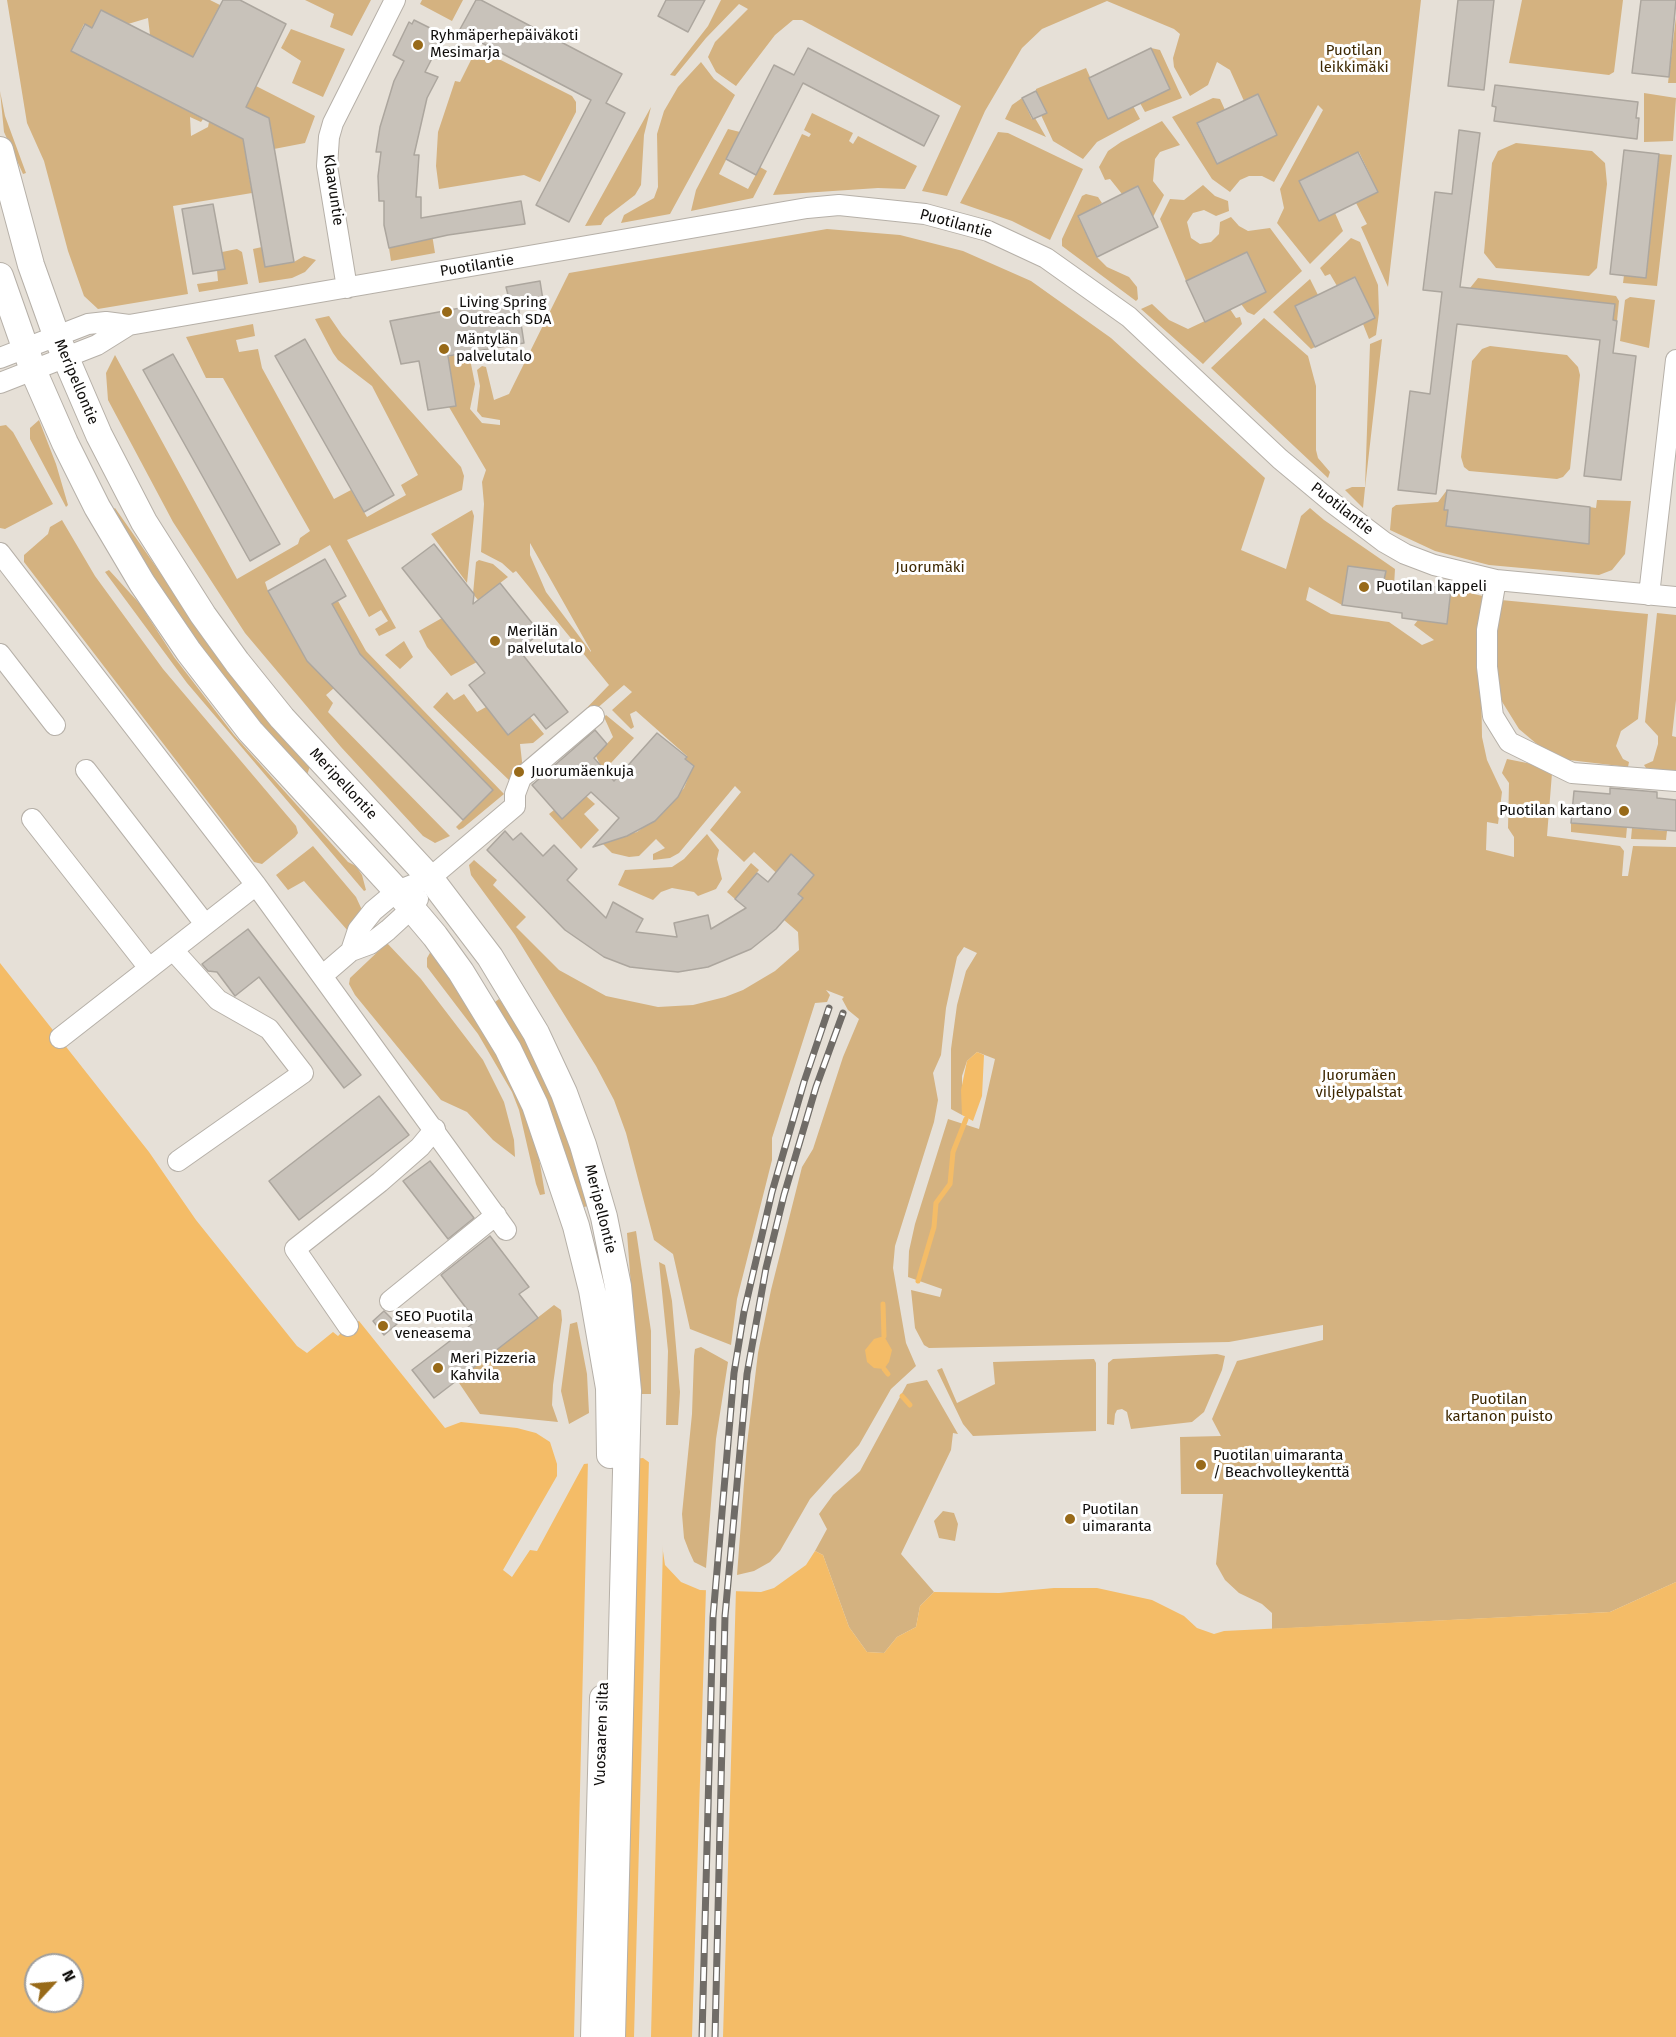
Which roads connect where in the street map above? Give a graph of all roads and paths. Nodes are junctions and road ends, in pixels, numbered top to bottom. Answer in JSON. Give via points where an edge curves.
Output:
{"nodes":[{"id":1,"x":395,"y":0,"type":"edge"},
{"id":2,"x":0,"y":150,"type":"edge"},
{"id":3,"x":0,"y":276,"type":"edge"},
{"id":4,"x":348,"y":288,"type":"junction"},
{"id":5,"x":61,"y":347,"type":"junction"},
{"id":6,"x":0,"y":358,"type":"edge"},
{"id":7,"x":29,"y":359,"type":"junction"},
{"id":8,"x":1676,"y":360,"type":"edge"},
{"id":9,"x":0,"y":383,"type":"edge"},
{"id":10,"x":0,"y":553,"type":"edge"},
{"id":11,"x":1496,"y":580,"type":"junction"},
{"id":12,"x":1649,"y":595,"type":"junction"},
{"id":13,"x":1676,"y":597,"type":"edge"},
{"id":14,"x":0,"y":654,"type":"edge"},
{"id":15,"x":594,"y":716,"type":"dead end"},
{"id":16,"x":55,"y":725,"type":"dead end"},
{"id":17,"x":86,"y":770,"type":"dead end"},
{"id":18,"x":1676,"y":781,"type":"edge"},
{"id":19,"x":32,"y":819,"type":"dead end"},
{"id":20,"x":430,"y":878,"type":"junction"},
{"id":21,"x":256,"y":885,"type":"junction"},
{"id":22,"x":405,"y":900,"type":"junction"},
{"id":23,"x":205,"y":924,"type":"junction"},
{"id":24,"x":173,"y":950,"type":"junction"},
{"id":25,"x":148,"y":968,"type":"junction"},
{"id":26,"x":322,"y":976,"type":"junction"},
{"id":27,"x":60,"y":1038,"type":"dead end"},
{"id":28,"x":435,"y":1129,"type":"junction"},
{"id":29,"x":178,"y":1161,"type":"dead end"},
{"id":30,"x":390,"y":1301,"type":"dead end"},
{"id":31,"x":348,"y":1326,"type":"dead end"},
{"id":32,"x":619,"y":1432,"type":"junction"},
{"id":33,"x":594,"y":2037,"type":"edge"},
{"id":34,"x":612,"y":2037,"type":"edge"}],
"edges":[{"from":1,"to":4,"type":"street","name":"Klaavuntie","via":[[329,137],[327,165]]},
{"from":2,"to":5,"type":"main road","name":"Meripellontie","via":[[27,254]]},
{"from":3,"to":7,"type":"main road","name":"Meripellontie"},
{"from":4,"to":5,"type":"street","name":"Puotilantie","via":[[129,325],[97,345]]},
{"from":4,"to":11,"type":"street","name":"Puotilantie","via":[[807,208],[874,207],[952,219],[1016,242],[1046,258],[1120,311],[1280,459],[1384,542],[1434,565]]},
{"from":5,"to":7,"type":"street","name":"Puotilantie"},
{"from":5,"to":20,"type":"main road","name":"Meripellontie","via":[[123,484],[203,615],[282,718]]},
{"from":6,"to":7,"type":"street"},
{"from":7,"to":9,"type":"street"},
{"from":7,"to":22,"type":"main road","name":"Meripellontie","via":[[97,507],[184,644],[250,731]]},
{"from":8,"to":12,"type":"street"},
{"from":10,"to":21,"type":"street"},
{"from":11,"to":12,"type":"street","name":"Puotilantie"},
{"from":11,"to":18,"type":"street","via":[[1486,630],[1487,667],[1493,716],[1509,742],[1572,773]]},
{"from":12,"to":13,"type":"street","name":"Puotilantie"},
{"from":14,"to":16,"type":"street"},
{"from":15,"to":20,"type":"street","via":[[521,778],[515,794],[521,806]]},
{"from":17,"to":23,"type":"street"},
{"from":19,"to":25,"type":"street"},
{"from":20,"to":22,"type":"street"},
{"from":20,"to":32,"type":"main road","name":"Meripellontie","via":[[461,915],[513,993],[564,1093],[584,1145],[604,1217],[619,1295],[627,1380]]},
{"from":21,"to":23,"type":"street"},
{"from":21,"to":26,"type":"street"},
{"from":22,"to":26,"type":"street","via":[[370,945],[351,951]]},
{"from":22,"to":32,"type":"main road","name":"Meripellontie","via":[[484,1007],[535,1105],[576,1226]]},
{"from":23,"to":24,"type":"street"},
{"from":24,"to":25,"type":"street"},
{"from":24,"to":29,"type":"street","via":[[218,1000],[269,1029],[303,1073]]},
{"from":25,"to":27,"type":"street"},
{"from":26,"to":28,"type":"street"},
{"from":28,"to":30,"type":"street","via":[[501,1222]]},
{"from":28,"to":31,"type":"street","via":[[380,1182],[295,1249]]},
{"from":32,"to":33,"type":"main road","name":"Vuosaaren silta"},
{"from":32,"to":34,"type":"main road","name":"Vuosaaren silta"}]}
